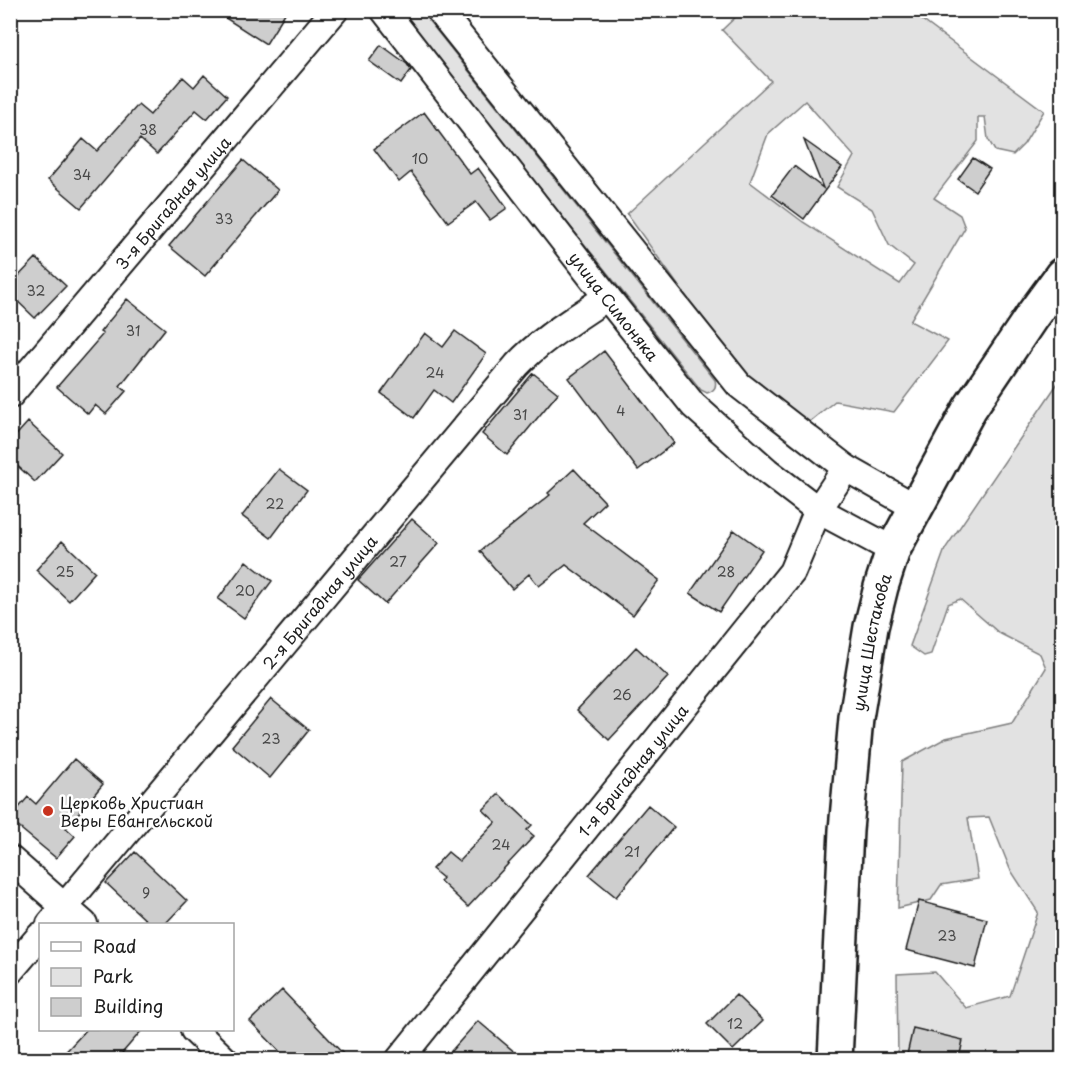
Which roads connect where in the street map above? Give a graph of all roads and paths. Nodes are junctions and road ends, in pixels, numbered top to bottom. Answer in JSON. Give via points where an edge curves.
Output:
{"nodes":[{"id":1,"x":335,"y":10,"type":"edge"},
{"id":2,"x":384,"y":10,"type":"edge"},
{"id":3,"x":439,"y":10,"type":"edge"},
{"id":4,"x":1062,"y":275,"type":"edge"},
{"id":5,"x":607,"y":297,"type":"junction"},
{"id":6,"x":10,"y":395,"type":"edge"},
{"id":7,"x":846,"y":468,"type":"junction"},
{"id":8,"x":915,"y":507,"type":"junction"},
{"id":9,"x":818,"y":510,"type":"junction"},
{"id":10,"x":893,"y":550,"type":"junction"},
{"id":11,"x":10,"y":859,"type":"edge"},
{"id":12,"x":58,"y":916,"type":"edge"},
{"id":13,"x":81,"y":923,"type":"edge"},
{"id":14,"x":39,"y":937,"type":"edge"},
{"id":15,"x":10,"y":971,"type":"edge"},
{"id":16,"x":196,"y":1031,"type":"edge"},
{"id":17,"x":225,"y":1059,"type":"edge"},
{"id":18,"x":399,"y":1059,"type":"edge"},
{"id":19,"x":835,"y":1059,"type":"edge"}],
"edges":[{"from":1,"to":6,"type":"street","name":"3-я Бригадная улица"},
{"from":2,"to":5,"type":"street","name":"улица Симоняка"},
{"from":3,"to":7,"type":"street","via":[[740,385]]},
{"from":4,"to":8,"type":"main road","name":"улица Шестакова","via":[[970,408]]},
{"from":5,"to":9,"type":"street","name":"улица Симоняка","via":[[693,405]]},
{"from":5,"to":12,"type":"street","name":"2-я Бригадная улица","via":[[517,365]]},
{"from":7,"to":8,"type":"street"},
{"from":7,"to":9,"type":"street","name":"1-я Бригадная улица"},
{"from":8,"to":10,"type":"main road","name":"улица Шестакова"},
{"from":9,"to":10,"type":"street","name":"улица Симоняка"},
{"from":9,"to":18,"type":"street","name":"1-я Бригадная улица","via":[[792,572]]},
{"from":10,"to":19,"type":"main road","name":"улица Шестакова","via":[[871,627],[856,718],[846,830]]},
{"from":11,"to":12,"type":"street"},
{"from":12,"to":13,"type":"street"},
{"from":14,"to":15,"type":"street"},
{"from":16,"to":17,"type":"street"}]}
